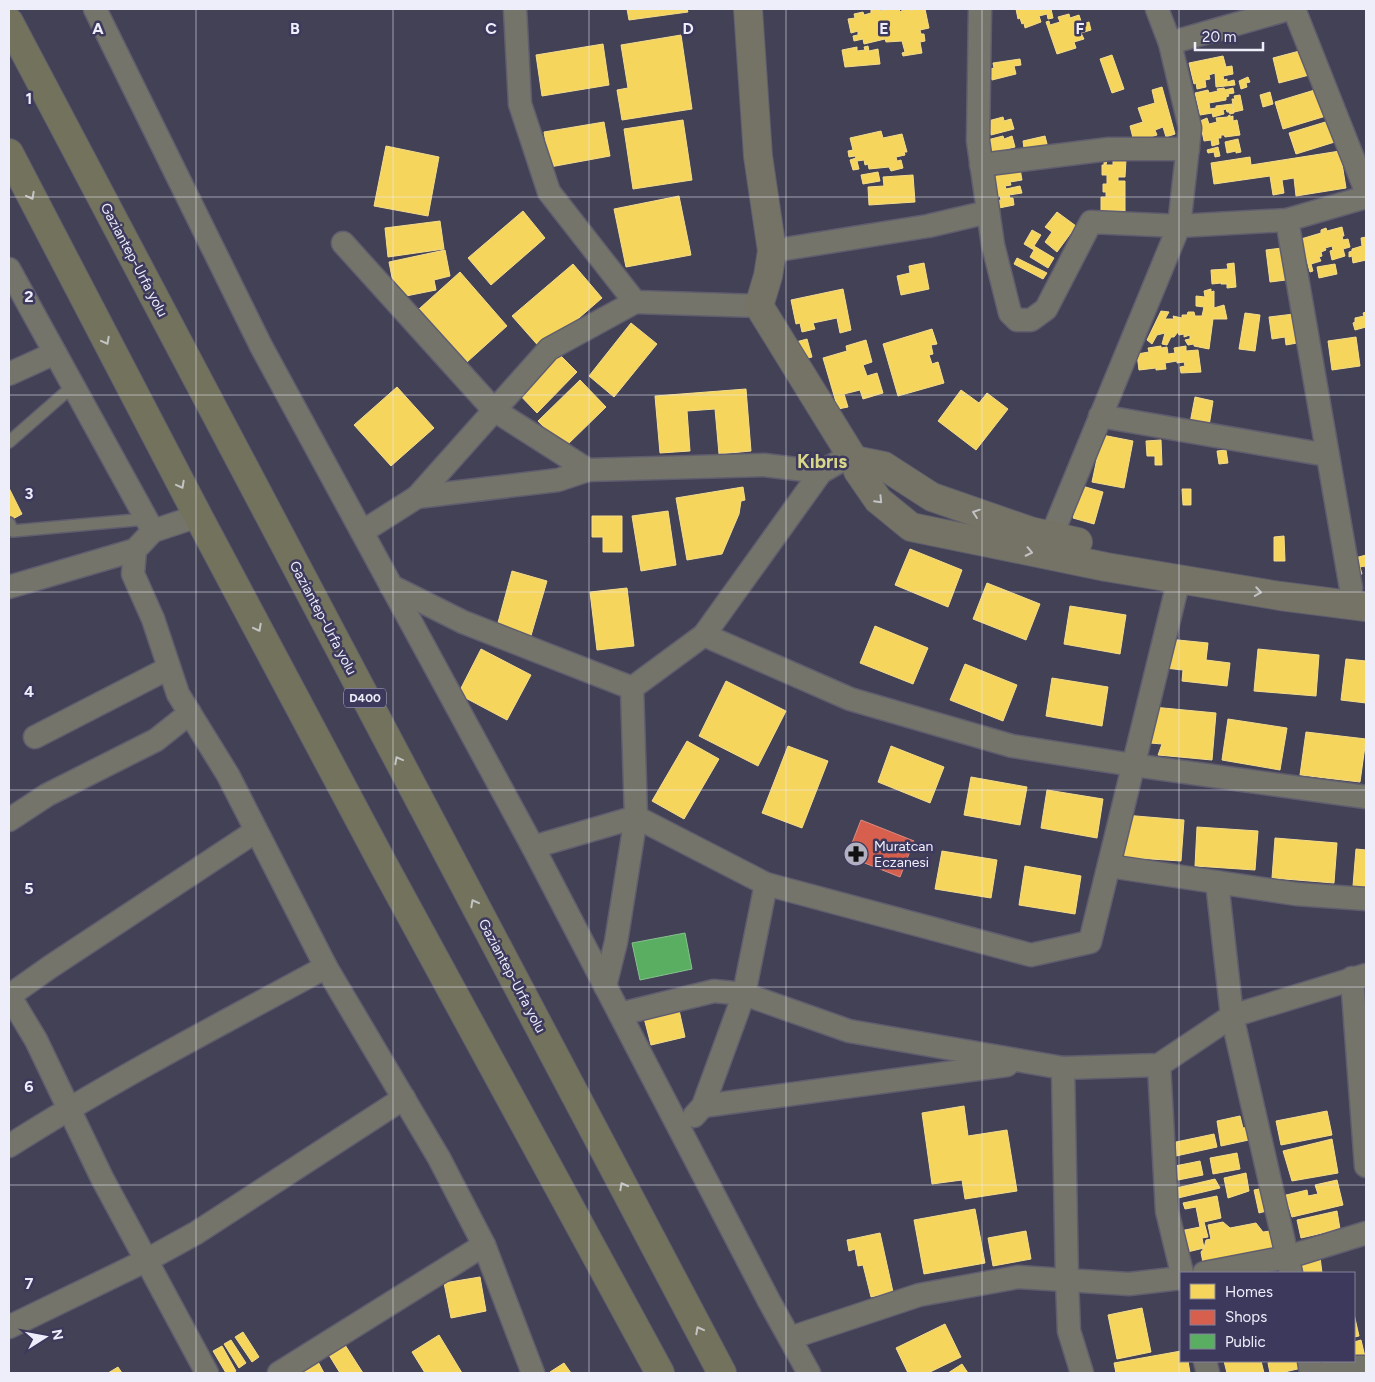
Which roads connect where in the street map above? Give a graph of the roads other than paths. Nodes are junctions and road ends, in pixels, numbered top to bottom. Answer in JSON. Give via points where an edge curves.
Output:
{"nodes":[{"id":1,"x":95,"y":9,"type":"edge"},
{"id":2,"x":515,"y":9,"type":"edge"},
{"id":3,"x":748,"y":9,"type":"edge"},
{"id":4,"x":980,"y":9,"type":"edge"},
{"id":5,"x":1157,"y":9,"type":"edge"},
{"id":6,"x":1289,"y":9,"type":"edge"},
{"id":7,"x":1294,"y":9,"type":"edge"},
{"id":8,"x":9,"y":22,"type":"edge"},
{"id":9,"x":1170,"y":43,"type":"junction"},
{"id":10,"x":1188,"y":149,"type":"junction"},
{"id":11,"x":9,"y":153,"type":"edge"},
{"id":12,"x":982,"y":165,"type":"junction"},
{"id":13,"x":1366,"y":191,"type":"edge"},
{"id":14,"x":1366,"y":197,"type":"edge"},
{"id":15,"x":988,"y":212,"type":"junction"},
{"id":16,"x":1287,"y":220,"type":"junction"},
{"id":17,"x":1179,"y":226,"type":"junction"},
{"id":18,"x":343,"y":243,"type":"dead end"},
{"id":19,"x":772,"y":250,"type":"junction"},
{"id":20,"x":9,"y":269,"type":"edge"},
{"id":21,"x":635,"y":302,"type":"junction"},
{"id":22,"x":760,"y":306,"type":"junction"},
{"id":23,"x":55,"y":353,"type":"junction"},
{"id":24,"x":9,"y":374,"type":"edge"},
{"id":25,"x":73,"y":386,"type":"junction"},
{"id":26,"x":494,"y":410,"type":"junction"},
{"id":27,"x":1100,"y":416,"type":"junction"},
{"id":28,"x":9,"y":442,"type":"edge"},
{"id":29,"x":1327,"y":455,"type":"junction"},
{"id":30,"x":852,"y":457,"type":"junction"},
{"id":31,"x":588,"y":470,"type":"junction"},
{"id":32,"x":821,"y":472,"type":"junction"},
{"id":33,"x":417,"y":497,"type":"junction"},
{"id":34,"x":198,"y":516,"type":"junction"},
{"id":35,"x":9,"y":523,"type":"edge"},
{"id":36,"x":149,"y":525,"type":"junction"},
{"id":37,"x":362,"y":532,"type":"junction"},
{"id":38,"x":1051,"y":537,"type":"junction"},
{"id":39,"x":135,"y":550,"type":"junction"},
{"id":40,"x":1179,"y":579,"type":"junction"},
{"id":41,"x":391,"y":586,"type":"junction"},
{"id":42,"x":9,"y":587,"type":"edge"},
{"id":43,"x":1361,"y":595,"type":"edge"},
{"id":44,"x":704,"y":635,"type":"junction"},
{"id":45,"x":169,"y":668,"type":"junction"},
{"id":46,"x":632,"y":688,"type":"junction"},
{"id":47,"x":190,"y":713,"type":"junction"},
{"id":48,"x":34,"y":737,"type":"dead end"},
{"id":49,"x":1133,"y":765,"type":"junction"},
{"id":50,"x":1366,"y":797,"type":"edge"},
{"id":51,"x":636,"y":817,"type":"junction"},
{"id":52,"x":9,"y":820,"type":"edge"},
{"id":53,"x":256,"y":831,"type":"junction"},
{"id":54,"x":533,"y":847,"type":"junction"},
{"id":55,"x":1109,"y":866,"type":"junction"},
{"id":56,"x":1217,"y":882,"type":"junction"},
{"id":57,"x":766,"y":884,"type":"junction"},
{"id":58,"x":1366,"y":899,"type":"edge"},
{"id":59,"x":326,"y":967,"type":"junction"},
{"id":60,"x":1359,"y":976,"type":"edge"},
{"id":61,"x":605,"y":986,"type":"junction"},
{"id":62,"x":744,"y":994,"type":"junction"},
{"id":63,"x":9,"y":995,"type":"edge"},
{"id":64,"x":620,"y":1014,"type":"junction"},
{"id":65,"x":1232,"y":1016,"type":"junction"},
{"id":66,"x":1029,"y":1062,"type":"junction"},
{"id":67,"x":1159,"y":1065,"type":"junction"},
{"id":68,"x":1063,"y":1068,"type":"junction"},
{"id":69,"x":404,"y":1098,"type":"junction"},
{"id":70,"x":703,"y":1106,"type":"junction"},
{"id":71,"x":68,"y":1108,"type":"junction"},
{"id":72,"x":681,"y":1131,"type":"junction"},
{"id":73,"x":9,"y":1146,"type":"edge"},
{"id":74,"x":1366,"y":1166,"type":"edge"},
{"id":75,"x":1366,"y":1233,"type":"edge"},
{"id":76,"x":484,"y":1245,"type":"junction"},
{"id":77,"x":146,"y":1260,"type":"junction"},
{"id":78,"x":1290,"y":1265,"type":"edge"},
{"id":79,"x":1182,"y":1272,"type":"edge"},
{"id":80,"x":1215,"y":1272,"type":"edge"},
{"id":81,"x":1180,"y":1278,"type":"edge"},
{"id":82,"x":1067,"y":1281,"type":"junction"},
{"id":83,"x":9,"y":1327,"type":"edge"},
{"id":84,"x":790,"y":1338,"type":"junction"},
{"id":85,"x":1366,"y":1367,"type":"edge"},
{"id":86,"x":208,"y":1373,"type":"edge"},
{"id":87,"x":279,"y":1373,"type":"edge"},
{"id":88,"x":533,"y":1373,"type":"edge"},
{"id":89,"x":660,"y":1373,"type":"edge"},
{"id":90,"x":722,"y":1373,"type":"edge"},
{"id":91,"x":809,"y":1373,"type":"edge"},
{"id":92,"x":1082,"y":1373,"type":"edge"},
{"id":93,"x":1325,"y":1373,"type":"edge"}],
"edges":[{"from":1,"to":37,"type":"street","via":[[261,346]]},
{"from":2,"to":21,"type":"street","via":[[520,104],[549,192]]},
{"from":3,"to":19,"type":"street","via":[[758,156]]},
{"from":4,"to":12,"type":"street","via":[[978,141]]},
{"from":5,"to":9,"type":"street"},
{"from":6,"to":9,"type":"street"},
{"from":7,"to":13,"type":"street"},
{"from":90,"to":8,"type":"highway","name":"Gaziantep-Urfa yolu","number":"D400","one_way":true},
{"from":9,"to":10,"type":"street","via":[[1190,128]]},
{"from":10,"to":12,"type":"street","via":[[1109,149]]},
{"from":10,"to":17,"type":"street"},
{"from":11,"to":34,"type":"highway","one_way":true},
{"from":12,"to":15,"type":"street"},
{"from":14,"to":16,"type":"street"},
{"from":15,"to":17,"type":"street","via":[[1010,313],[1017,320],[1031,320],[1046,309],[1091,222]]},
{"from":15,"to":19,"type":"street","via":[[928,226]]},
{"from":16,"to":17,"type":"street"},
{"from":16,"to":29,"type":"street"},
{"from":17,"to":27,"type":"street"},
{"from":18,"to":26,"type":"street"},
{"from":19,"to":22,"type":"street"},
{"from":20,"to":23,"type":"street"},
{"from":21,"to":22,"type":"street"},
{"from":21,"to":26,"type":"street","via":[[549,349]]},
{"from":22,"to":30,"type":"street"},
{"from":23,"to":24,"type":"street"},
{"from":23,"to":25,"type":"street"},
{"from":25,"to":28,"type":"lane"},
{"from":25,"to":36,"type":"street"},
{"from":26,"to":31,"type":"street"},
{"from":26,"to":33,"type":"street"},
{"from":27,"to":29,"type":"street"},
{"from":27,"to":38,"type":"street"},
{"from":29,"to":43,"type":"street"},
{"from":30,"to":32,"type":"street"},
{"from":38,"to":30,"type":"street","one_way":true,"via":[[932,497],[884,466]]},
{"from":30,"to":40,"type":"street","one_way":true,"via":[[858,472],[878,500],[911,527]]},
{"from":31,"to":32,"type":"street","via":[[764,464]]},
{"from":31,"to":33,"type":"street","via":[[558,480]]},
{"from":32,"to":44,"type":"street"},
{"from":33,"to":37,"type":"street"},
{"from":34,"to":36,"type":"street"},
{"from":34,"to":89,"type":"highway","one_way":true},
{"from":35,"to":36,"type":"lane","via":[[13,531]]},
{"from":36,"to":39,"type":"street"},
{"from":37,"to":41,"type":"street"},
{"from":38,"to":43,"type":"street","via":[[1160,560]]},
{"from":39,"to":42,"type":"street"},
{"from":39,"to":45,"type":"street","via":[[133,574],[153,619]]},
{"from":40,"to":43,"type":"street","one_way":true,"via":[[1280,596]]},
{"from":40,"to":49,"type":"street"},
{"from":41,"to":46,"type":"street","via":[[463,622]]},
{"from":41,"to":54,"type":"street"},
{"from":44,"to":46,"type":"street"},
{"from":44,"to":49,"type":"street","via":[[850,699],[1012,746]]},
{"from":45,"to":47,"type":"street","via":[[178,694]]},
{"from":45,"to":48,"type":"street"},
{"from":46,"to":51,"type":"street"},
{"from":47,"to":52,"type":"street","via":[[156,740],[47,795]]},
{"from":47,"to":53,"type":"street","via":[[228,775]]},
{"from":49,"to":50,"type":"street"},
{"from":49,"to":55,"type":"street"},
{"from":51,"to":54,"type":"street"},
{"from":51,"to":57,"type":"street"},
{"from":51,"to":61,"type":"street","via":[[616,942]]},
{"from":53,"to":59,"type":"street"},
{"from":53,"to":63,"type":"street"},
{"from":54,"to":61,"type":"street"},
{"from":55,"to":56,"type":"street"},
{"from":55,"to":57,"type":"street","via":[[1090,942],[1031,955]]},
{"from":56,"to":58,"type":"street","via":[[1296,894]]},
{"from":56,"to":65,"type":"street"},
{"from":57,"to":62,"type":"street"},
{"from":59,"to":69,"type":"street"},
{"from":59,"to":71,"type":"street"},
{"from":60,"to":65,"type":"street"},
{"from":60,"to":74,"type":"street"},
{"from":61,"to":64,"type":"street"},
{"from":62,"to":64,"type":"street","via":[[714,990]]},
{"from":62,"to":66,"type":"street","via":[[849,1031]]},
{"from":62,"to":70,"type":"street"},
{"from":63,"to":71,"type":"street","via":[[36,1040]]},
{"from":64,"to":72,"type":"street"},
{"from":65,"to":67,"type":"street"},
{"from":65,"to":78,"type":"street"},
{"from":66,"to":68,"type":"street"},
{"from":66,"to":70,"type":"street"},
{"from":67,"to":68,"type":"street"},
{"from":67,"to":79,"type":"street","via":[[1167,1211]]},
{"from":68,"to":82,"type":"street"},
{"from":69,"to":76,"type":"street","via":[[440,1158]]},
{"from":69,"to":77,"type":"street","via":[[196,1233]]},
{"from":70,"to":72,"type":"street"},
{"from":71,"to":73,"type":"street"},
{"from":71,"to":77,"type":"street"},
{"from":72,"to":84,"type":"street"},
{"from":75,"to":78,"type":"street"},
{"from":76,"to":87,"type":"street"},
{"from":76,"to":88,"type":"street"},
{"from":77,"to":83,"type":"street"},
{"from":77,"to":86,"type":"street"},
{"from":78,"to":80,"type":"street"},
{"from":81,"to":82,"type":"street","via":[[1128,1284]]},
{"from":82,"to":84,"type":"street","via":[[1018,1277],[918,1295]]},
{"from":82,"to":92,"type":"street","via":[[1069,1331]]},
{"from":84,"to":91,"type":"street"},
{"from":85,"to":93,"type":"street"}]}
